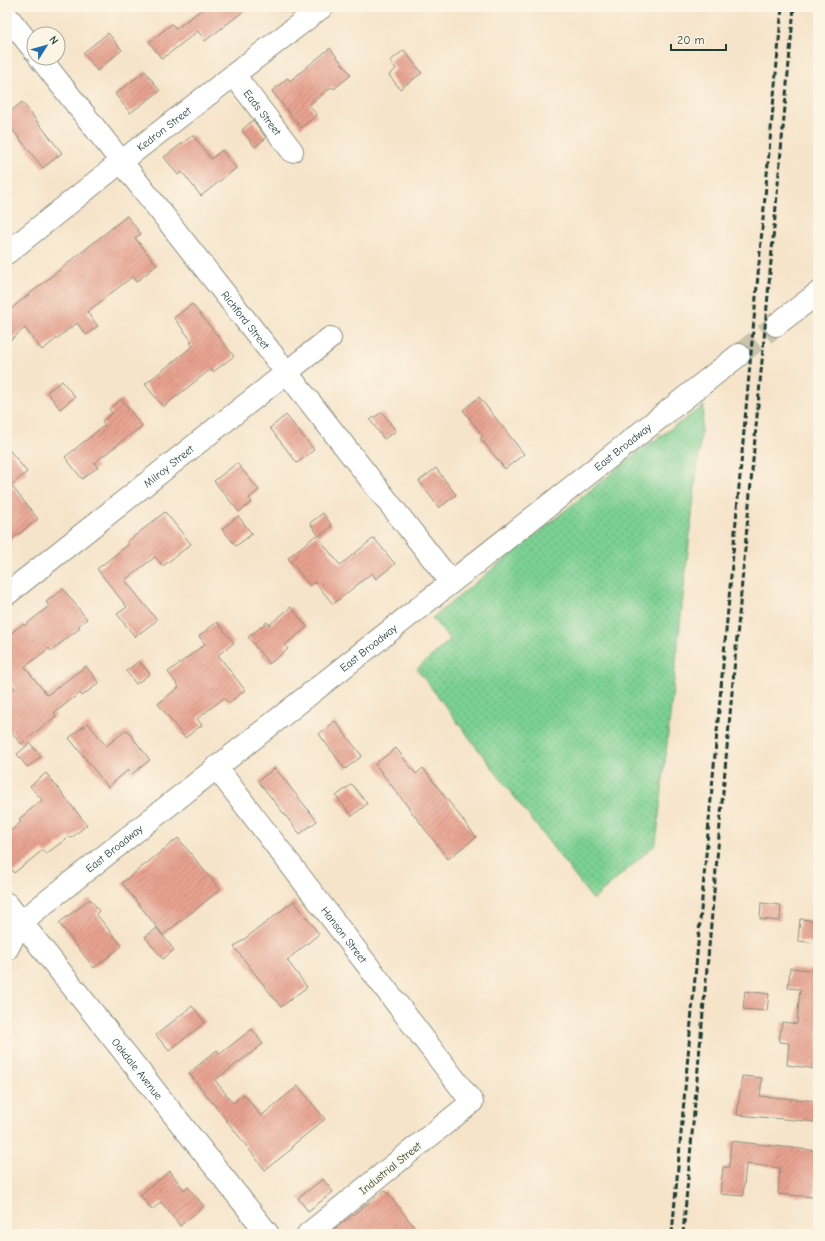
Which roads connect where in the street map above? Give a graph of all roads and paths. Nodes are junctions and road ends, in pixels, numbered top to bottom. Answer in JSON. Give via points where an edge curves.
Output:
{"nodes":[{"id":1,"x":322,"y":7,"type":"edge"},
{"id":2,"x":7,"y":16,"type":"edge"},
{"id":3,"x":26,"y":40,"type":"edge"},
{"id":4,"x":46,"y":66,"type":"edge"},
{"id":5,"x":234,"y":74,"type":"junction"},
{"id":6,"x":292,"y":151,"type":"dead end"},
{"id":7,"x":122,"y":161,"type":"junction"},
{"id":8,"x":7,"y":253,"type":"edge"},
{"id":9,"x":818,"y":293,"type":"edge"},
{"id":10,"x":776,"y":325,"type":"tunnel mouth"},
{"id":11,"x":330,"y":338,"type":"dead end"},
{"id":12,"x":739,"y":355,"type":"tunnel mouth"},
{"id":13,"x":287,"y":372,"type":"junction"},
{"id":14,"x":451,"y":582,"type":"junction"},
{"id":15,"x":7,"y":594,"type":"edge"},
{"id":16,"x":216,"y":768,"type":"junction"},
{"id":17,"x":7,"y":904,"type":"edge"},
{"id":18,"x":21,"y":922,"type":"junction"},
{"id":19,"x":7,"y":949,"type":"edge"},
{"id":20,"x":472,"y":1102,"type":"joint"},
{"id":21,"x":268,"y":1234,"type":"edge"},
{"id":22,"x":308,"y":1234,"type":"edge"}],
"edges":[{"from":1,"to":5,"type":"street","name":"Kedron Street"},
{"from":2,"to":3,"type":"street"},
{"from":4,"to":7,"type":"street","name":"Richford Street"},
{"from":5,"to":6,"type":"street","name":"Eads Street"},
{"from":5,"to":7,"type":"street","name":"Kedron Street"},
{"from":7,"to":8,"type":"street","name":"Kedron Street"},
{"from":7,"to":13,"type":"street","name":"Richford Street"},
{"from":9,"to":10,"type":"street"},
{"from":11,"to":13,"type":"street","name":"Milroy Street"},
{"from":12,"to":14,"type":"street","name":"East Broadway"},
{"from":13,"to":14,"type":"street","name":"Richford Street"},
{"from":13,"to":15,"type":"street","name":"Milroy Street"},
{"from":14,"to":16,"type":"street","name":"East Broadway"},
{"from":16,"to":18,"type":"street","name":"East Broadway"},
{"from":16,"to":20,"type":"street","name":"Hanson Street"},
{"from":17,"to":18,"type":"street","name":"Oakdale Avenue"},
{"from":18,"to":19,"type":"street","name":"East Broadway"},
{"from":18,"to":21,"type":"street","name":"Oakdale Avenue"},
{"from":20,"to":22,"type":"street","name":"Industrial Street"}]}
